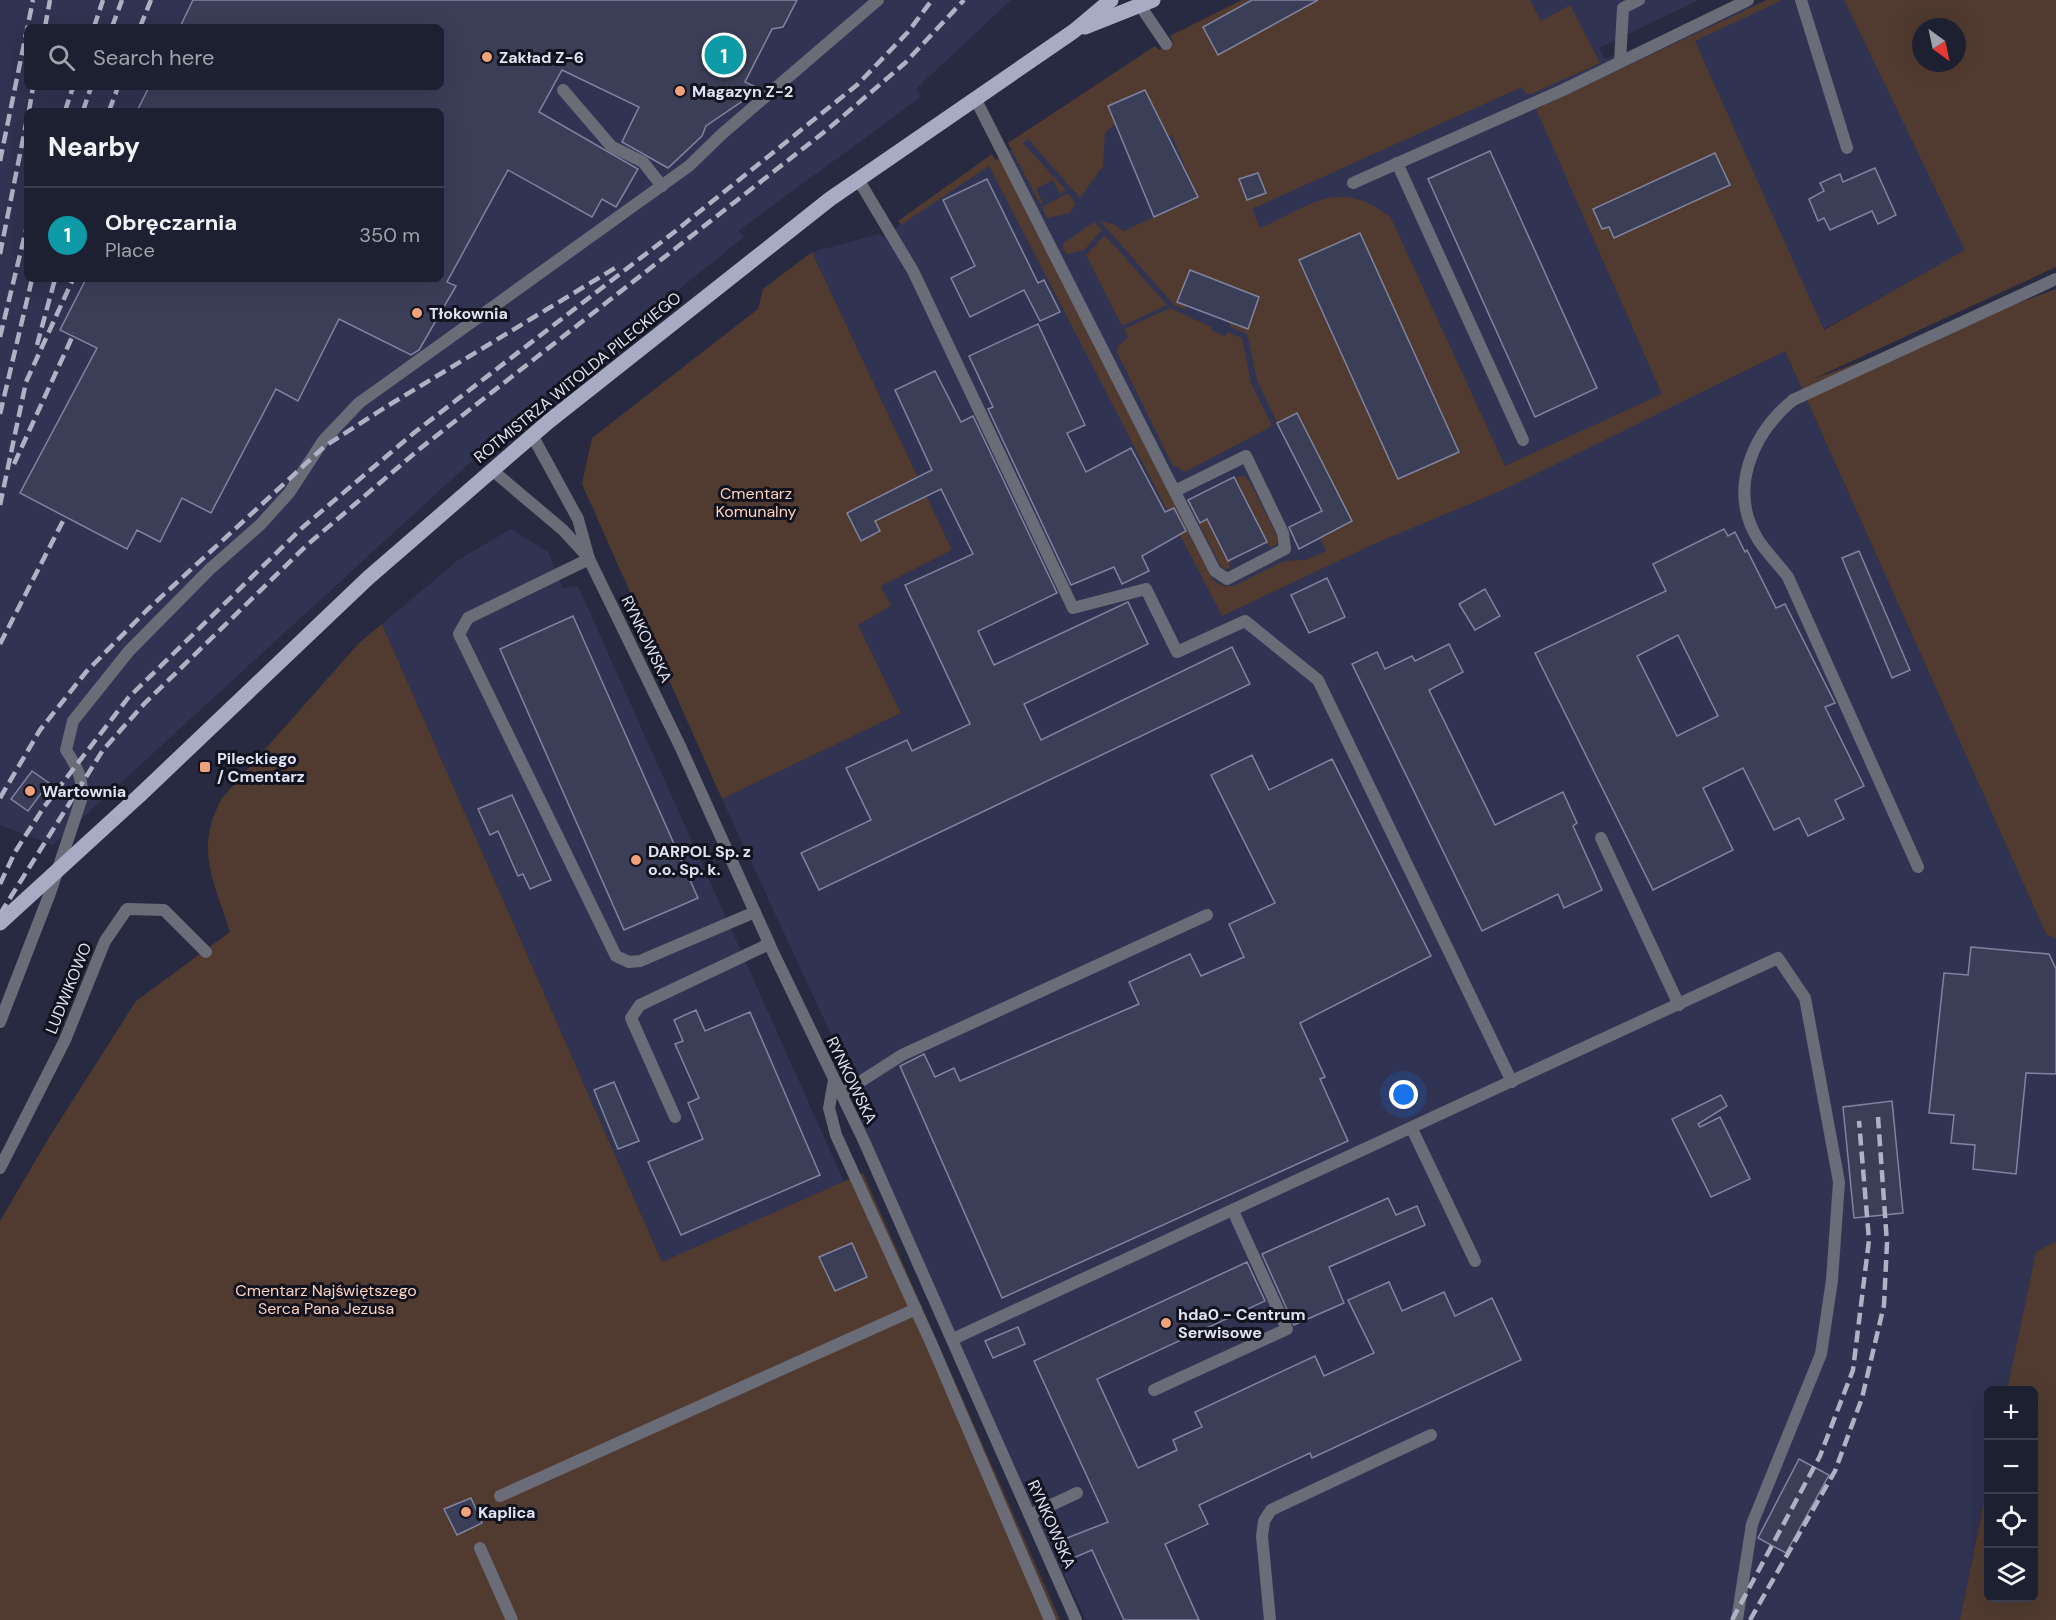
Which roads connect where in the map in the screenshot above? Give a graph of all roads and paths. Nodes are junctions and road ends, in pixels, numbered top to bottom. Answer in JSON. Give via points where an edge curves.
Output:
{"nodes":[{"id":1,"x":1111,"y":0,"type":"edge"},
{"id":2,"x":1639,"y":0,"type":"edge"},
{"id":3,"x":1748,"y":0,"type":"edge"},
{"id":4,"x":1801,"y":0,"type":"edge"},
{"id":5,"x":874,"y":1,"type":"edge"},
{"id":6,"x":1147,"y":3,"type":"edge"},
{"id":7,"x":1074,"y":32,"type":"junction"},
{"id":8,"x":1166,"y":44,"type":"dead end"},
{"id":9,"x":1620,"y":62,"type":"junction"},
{"id":10,"x":563,"y":90,"type":"dead end"},
{"id":11,"x":975,"y":98,"type":"junction"},
{"id":12,"x":1847,"y":148,"type":"dead end"},
{"id":13,"x":1397,"y":164,"type":"junction"},
{"id":14,"x":858,"y":179,"type":"junction"},
{"id":15,"x":1353,"y":183,"type":"dead end"},
{"id":16,"x":662,"y":186,"type":"junction"},
{"id":17,"x":2056,"y":279,"type":"edge"},
{"id":18,"x":532,"y":435,"type":"junction"},
{"id":19,"x":1523,"y":440,"type":"dead end"},
{"id":20,"x":492,"y":470,"type":"junction"},
{"id":21,"x":1177,"y":490,"type":"junction"},
{"id":22,"x":589,"y":559,"type":"junction"},
{"id":23,"x":1601,"y":838,"type":"dead end"},
{"id":24,"x":1918,"y":867,"type":"dead end"},
{"id":25,"x":755,"y":912,"type":"junction"},
{"id":26,"x":1207,"y":915,"type":"dead end"},
{"id":27,"x":0,"y":923,"type":"edge"},
{"id":28,"x":769,"y":944,"type":"junction"},
{"id":29,"x":206,"y":952,"type":"dead end"},
{"id":30,"x":1679,"y":1005,"type":"junction"},
{"id":31,"x":0,"y":1022,"type":"edge"},
{"id":32,"x":834,"y":1080,"type":"junction"},
{"id":33,"x":1512,"y":1082,"type":"junction"},
{"id":34,"x":841,"y":1094,"type":"junction"},
{"id":35,"x":675,"y":1117,"type":"dead end"},
{"id":36,"x":1412,"y":1129,"type":"junction"},
{"id":37,"x":0,"y":1168,"type":"edge"},
{"id":38,"x":1233,"y":1211,"type":"junction"},
{"id":39,"x":1475,"y":1262,"type":"dead end"},
{"id":40,"x":916,"y":1309,"type":"junction"},
{"id":41,"x":953,"y":1339,"type":"junction"},
{"id":42,"x":1154,"y":1390,"type":"dead end"},
{"id":43,"x":1431,"y":1435,"type":"dead end"},
{"id":44,"x":1077,"y":1492,"type":"dead end"},
{"id":45,"x":500,"y":1496,"type":"dead end"},
{"id":46,"x":1030,"y":1515,"type":"junction"},
{"id":47,"x":480,"y":1548,"type":"dead end"},
{"id":48,"x":512,"y":1620,"type":"edge"},
{"id":49,"x":1050,"y":1620,"type":"edge"},
{"id":50,"x":1076,"y":1620,"type":"edge"},
{"id":51,"x":1270,"y":1620,"type":"edge"},
{"id":52,"x":1737,"y":1620,"type":"edge"}],
"edges":[{"from":1,"to":7,"type":"main road","name":"ROTMISTRZA WITOLDA PILECKIEGO"},
{"from":2,"to":9,"type":"street","via":[[1623,8]]},
{"from":3,"to":9,"type":"street"},
{"from":4,"to":12,"type":"street"},
{"from":5,"to":16,"type":"street"},
{"from":6,"to":7,"type":"main road","name":"ROTMISTRZA WITOLDA PILECKIEGO"},
{"from":6,"to":8,"type":"street"},
{"from":7,"to":11,"type":"main road","name":"ROTMISTRZA WITOLDA PILECKIEGO"},
{"from":9,"to":13,"type":"street"},
{"from":10,"to":16,"type":"street","via":[[610,146],[643,162]]},
{"from":11,"to":14,"type":"main road","name":"ROTMISTRZA WITOLDA PILECKIEGO"},
{"from":11,"to":21,"type":"street"},
{"from":13,"to":15,"type":"street"},
{"from":13,"to":19,"type":"street"},
{"from":14,"to":18,"type":"main road","name":"ROTMISTRZA WITOLDA PILECKIEGO","via":[[732,274]]},
{"from":14,"to":33,"type":"street","via":[[913,270],[1072,608],[1146,590],[1177,652],[1245,621],[1318,680]]},
{"from":16,"to":31,"type":"street","via":[[359,403],[323,441],[282,501],[129,651],[73,721],[66,750],[80,775],[82,797]]},
{"from":17,"to":24,"type":"street","via":[[1793,400],[1776,415],[1754,447],[1743,491],[1758,539],[1788,577]]},
{"from":18,"to":20,"type":"main road","name":"ROTMISTRZA WITOLDA PILECKIEGO"},
{"from":18,"to":22,"type":"street","name":"RYNKOWSKA","via":[[578,519]]},
{"from":20,"to":22,"type":"street","name":"RYNKOWSKA","via":[[563,530]]},
{"from":20,"to":27,"type":"main road","name":"ROTMISTRZA WITOLDA PILECKIEGO","bridge":true,"via":[[377,571]]},
{"from":21,"to":21,"type":"street","via":[[1246,456],[1283,533],[1285,549],[1227,579],[1220,576]]},
{"from":22,"to":25,"type":"street","name":"RYNKOWSKA"},
{"from":22,"to":25,"type":"street","via":[[468,618],[459,634],[616,956],[629,962],[640,961]]},
{"from":23,"to":30,"type":"street"},
{"from":25,"to":28,"type":"street","name":"RYNKOWSKA"},
{"from":26,"to":34,"type":"street","via":[[902,1054]]},
{"from":28,"to":32,"type":"street","name":"RYNKOWSKA"},
{"from":28,"to":35,"type":"street","via":[[640,1005],[631,1018]]},
{"from":29,"to":37,"type":"street","name":"LUDWIKOWO","via":[[164,910],[127,909],[105,941],[65,1040]]},
{"from":30,"to":33,"type":"street"},
{"from":30,"to":52,"type":"street","via":[[1778,958],[1805,998],[1839,1182],[1832,1280],[1821,1354],[1752,1524]]},
{"from":32,"to":34,"type":"street","name":"RYNKOWSKA"},
{"from":32,"to":40,"type":"street","via":[[829,1107],[836,1135]]},
{"from":33,"to":36,"type":"street"},
{"from":34,"to":41,"type":"street","name":"RYNKOWSKA"},
{"from":36,"to":38,"type":"street"},
{"from":36,"to":39,"type":"street"},
{"from":38,"to":41,"type":"street"},
{"from":38,"to":42,"type":"street","via":[[1287,1329]]},
{"from":40,"to":45,"type":"street"},
{"from":40,"to":49,"type":"street"},
{"from":41,"to":46,"type":"street","name":"RYNKOWSKA"},
{"from":43,"to":51,"type":"street","via":[[1271,1510],[1264,1521],[1262,1536]]},
{"from":44,"to":46,"type":"street"},
{"from":46,"to":50,"type":"street","name":"RYNKOWSKA"},
{"from":47,"to":48,"type":"street"}]}
